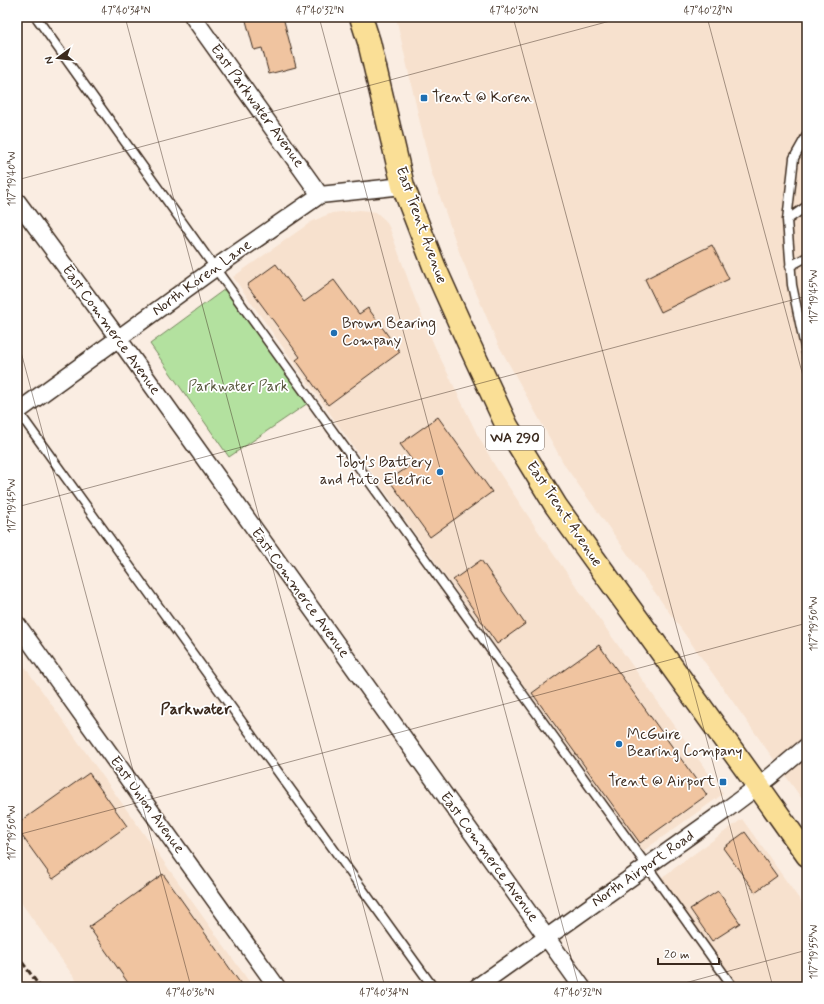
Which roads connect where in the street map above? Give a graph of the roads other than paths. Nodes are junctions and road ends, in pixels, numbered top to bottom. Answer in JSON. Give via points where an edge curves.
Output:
{"nodes":[{"id":1,"x":36,"y":17,"type":"edge"},
{"id":2,"x":193,"y":17,"type":"edge"},
{"id":3,"x":361,"y":17,"type":"edge"},
{"id":4,"x":366,"y":17,"type":"edge"},
{"id":5,"x":369,"y":42,"type":"junction"},
{"id":6,"x":807,"y":134,"type":"edge"},
{"id":7,"x":404,"y":186,"type":"junction"},
{"id":8,"x":320,"y":195,"type":"junction"},
{"id":9,"x":17,"y":201,"type":"edge"},
{"id":10,"x":807,"y":206,"type":"edge"},
{"id":11,"x":787,"y":220,"type":"junction"},
{"id":12,"x":807,"y":257,"type":"edge"},
{"id":13,"x":790,"y":266,"type":"junction"},
{"id":14,"x":215,"y":268,"type":"junction"},
{"id":15,"x":118,"y":338,"type":"junction"},
{"id":16,"x":807,"y":357,"type":"edge"},
{"id":17,"x":17,"y":411,"type":"edge"},
{"id":18,"x":17,"y":624,"type":"edge"},
{"id":19,"x":807,"y":746,"type":"edge"},
{"id":20,"x":758,"y":786,"type":"junction"},
{"id":21,"x":807,"y":855,"type":"edge"},
{"id":22,"x":647,"y":866,"type":"junction"},
{"id":23,"x":546,"y":937,"type":"junction"},
{"id":24,"x":278,"y":987,"type":"edge"},
{"id":25,"x":433,"y":987,"type":"edge"},
{"id":26,"x":476,"y":987,"type":"edge"},
{"id":27,"x":582,"y":987,"type":"edge"},
{"id":28,"x":733,"y":987,"type":"edge"}],
"edges":[{"from":1,"to":14,"type":"lane"},
{"from":2,"to":8,"type":"street","name":"East Parkwater Avenue"},
{"from":3,"to":5,"type":"main road","name":"East Trent Avenue","number":"WA 290"},
{"from":4,"to":5,"type":"main road","name":"East Trent Avenue","number":"WA 290"},
{"from":5,"to":7,"type":"main road","name":"East Trent Avenue","number":"WA 290"},
{"from":6,"to":11,"type":"lane","via":[[794,158]]},
{"from":7,"to":8,"type":"street","name":"North Koren Lane"},
{"from":7,"to":20,"type":"main road","name":"East Trent Avenue","number":"WA 290","via":[[434,266],[507,426],[556,506]]},
{"from":8,"to":14,"type":"street","name":"North Koren Lane"},
{"from":9,"to":15,"type":"street","name":"East Commerce Avenue"},
{"from":10,"to":11,"type":"lane"},
{"from":11,"to":13,"type":"lane"},
{"from":12,"to":13,"type":"lane"},
{"from":13,"to":16,"type":"lane"},
{"from":14,"to":15,"type":"street","name":"North Koren Lane"},
{"from":14,"to":22,"type":"lane"},
{"from":15,"to":17,"type":"street","name":"North Koren Lane"},
{"from":15,"to":23,"type":"street","name":"East Commerce Avenue"},
{"from":17,"to":25,"type":"lane"},
{"from":18,"to":24,"type":"street","name":"East Union Avenue"},
{"from":19,"to":20,"type":"street","name":"North Airport Road"},
{"from":20,"to":21,"type":"main road","name":"East Trent Avenue","number":"WA 290"},
{"from":20,"to":22,"type":"street","name":"North Airport Road"},
{"from":22,"to":23,"type":"street","name":"North Airport Road"},
{"from":22,"to":28,"type":"lane"},
{"from":23,"to":26,"type":"street","name":"North Airport Road"},
{"from":23,"to":27,"type":"street","name":"East Commerce Avenue"}]}
